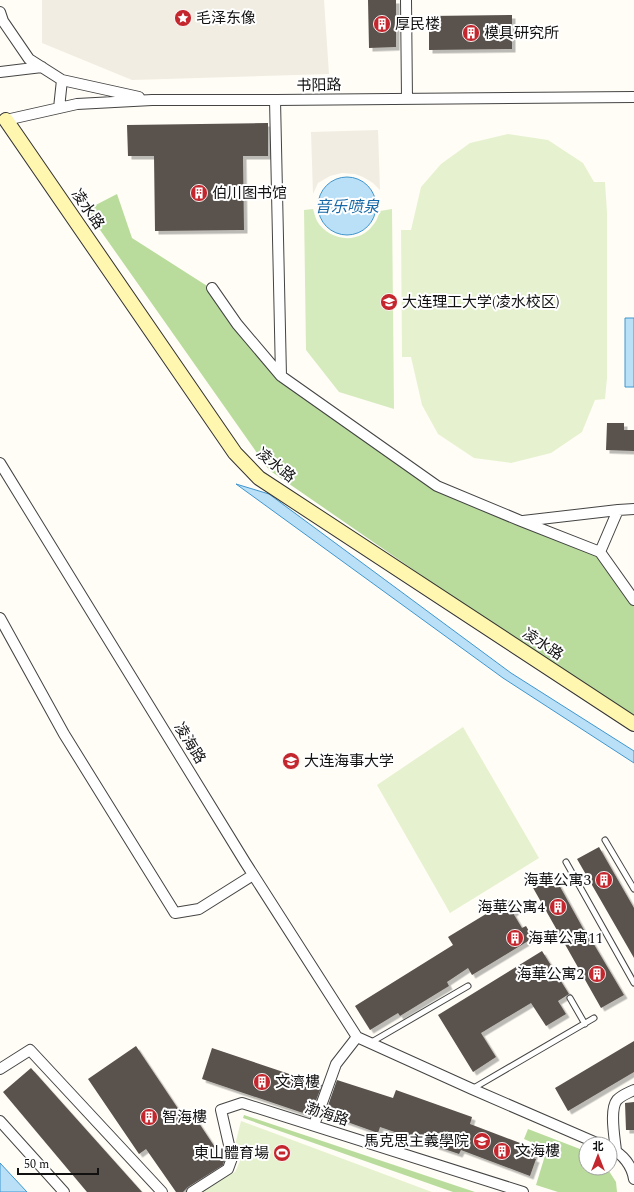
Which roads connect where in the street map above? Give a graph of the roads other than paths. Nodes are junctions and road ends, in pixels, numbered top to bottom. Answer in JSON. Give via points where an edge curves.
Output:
{"nodes":[{"id":1,"x":406,"y":0,"type":"edge"},
{"id":2,"x":0,"y":12,"type":"edge"},
{"id":3,"x":42,"y":67,"type":"junction"},
{"id":4,"x":0,"y":72,"type":"edge"},
{"id":5,"x":62,"y":80,"type":"junction"},
{"id":6,"x":634,"y":98,"type":"edge"},
{"id":7,"x":407,"y":99,"type":"junction"},
{"id":8,"x":152,"y":100,"type":"junction"},
{"id":9,"x":275,"y":100,"type":"junction"},
{"id":10,"x":59,"y":108,"type":"junction"},
{"id":11,"x":6,"y":120,"type":"joint"},
{"id":12,"x":212,"y":288,"type":"dead end"},
{"id":13,"x":281,"y":376,"type":"junction"},
{"id":14,"x":0,"y":463,"type":"edge"},
{"id":15,"x":634,"y":509,"type":"edge"},
{"id":16,"x":618,"y":510,"type":"junction"},
{"id":17,"x":521,"y":521,"type":"junction"},
{"id":18,"x":600,"y":552,"type":"junction"},
{"id":19,"x":634,"y":600,"type":"edge"},
{"id":20,"x":0,"y":618,"type":"edge"},
{"id":21,"x":634,"y":724,"type":"edge"},
{"id":22,"x":605,"y":840,"type":"dead end"},
{"id":23,"x":566,"y":862,"type":"dead end"},
{"id":24,"x":253,"y":875,"type":"junction"},
{"id":25,"x":634,"y":889,"type":"edge"},
{"id":26,"x":634,"y":983,"type":"edge"},
{"id":27,"x":468,"y":986,"type":"dead end"},
{"id":28,"x":570,"y":998,"type":"dead end"},
{"id":29,"x":594,"y":1018,"type":"dead end"},
{"id":30,"x":585,"y":1024,"type":"junction"},
{"id":31,"x":357,"y":1037,"type":"junction"},
{"id":32,"x":370,"y":1043,"type":"junction"},
{"id":33,"x":0,"y":1069,"type":"edge"},
{"id":34,"x":472,"y":1089,"type":"junction"},
{"id":35,"x":634,"y":1090,"type":"edge"},
{"id":36,"x":0,"y":1121,"type":"edge"},
{"id":37,"x":314,"y":1125,"type":"junction"},
{"id":38,"x":581,"y":1136,"type":"edge"},
{"id":39,"x":613,"y":1136,"type":"edge"},
{"id":40,"x":618,"y":1154,"type":"edge"},
{"id":41,"x":634,"y":1179,"type":"edge"},
{"id":42,"x":64,"y":1192,"type":"edge"},
{"id":43,"x":162,"y":1192,"type":"edge"},
{"id":44,"x":192,"y":1192,"type":"edge"},
{"id":45,"x":523,"y":1192,"type":"edge"}],
"edges":[{"from":1,"to":7,"type":"street"},
{"from":2,"to":3,"type":"street","via":[[3,21],[29,59]]},
{"from":3,"to":4,"type":"street"},
{"from":3,"to":5,"type":"street"},
{"from":5,"to":8,"type":"street"},
{"from":5,"to":10,"type":"street"},
{"from":6,"to":7,"type":"street","name":"书阳路"},
{"from":7,"to":9,"type":"street","name":"书阳路"},
{"from":8,"to":9,"type":"street","name":"书阳路"},
{"from":8,"to":10,"type":"street","name":"书阳路","via":[[77,104]]},
{"from":9,"to":13,"type":"street"},
{"from":10,"to":11,"type":"street","name":"书阳路"},
{"from":11,"to":21,"type":"main road","name":"凌水路","via":[[235,454],[259,478]]},
{"from":12,"to":13,"type":"street","via":[[237,324]]},
{"from":13,"to":17,"type":"street","via":[[437,486]]},
{"from":14,"to":24,"type":"street","name":"凌海路"},
{"from":15,"to":16,"type":"street"},
{"from":16,"to":17,"type":"street"},
{"from":16,"to":18,"type":"street"},
{"from":17,"to":18,"type":"street"},
{"from":18,"to":19,"type":"street"},
{"from":20,"to":24,"type":"street","via":[[64,734],[175,913],[199,909]]},
{"from":22,"to":25,"type":"lane"},
{"from":23,"to":26,"type":"lane"},
{"from":24,"to":31,"type":"street","name":"凌海路"},
{"from":27,"to":32,"type":"lane"},
{"from":28,"to":30,"type":"lane"},
{"from":29,"to":30,"type":"lane"},
{"from":30,"to":34,"type":"lane"},
{"from":31,"to":32,"type":"street"},
{"from":31,"to":37,"type":"street","via":[[336,1064]]},
{"from":32,"to":34,"type":"street"},
{"from":33,"to":43,"type":"street","via":[[30,1050]]},
{"from":34,"to":38,"type":"street"},
{"from":35,"to":39,"type":"street","via":[[616,1101]]},
{"from":36,"to":42,"type":"street"},
{"from":37,"to":44,"type":"street","name":"渤海路","via":[[242,1102],[222,1110],[232,1158],[228,1169]]},
{"from":37,"to":45,"type":"street","name":"渤海路"},
{"from":40,"to":41,"type":"street","via":[[628,1163]]}]}
